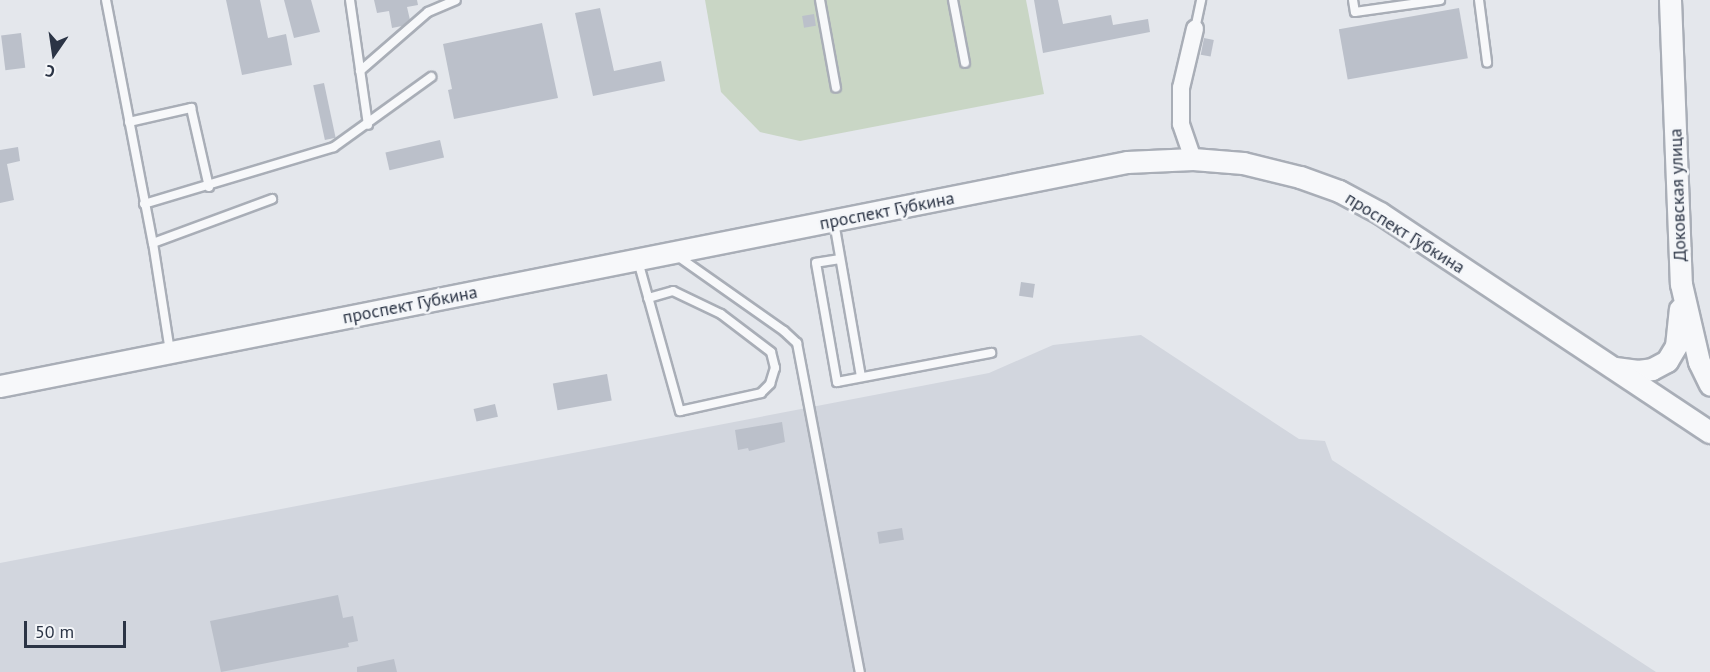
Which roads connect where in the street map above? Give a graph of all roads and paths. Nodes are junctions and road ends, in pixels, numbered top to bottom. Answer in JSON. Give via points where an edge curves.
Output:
{"nodes":[{"id":1,"x":106,"y":0,"type":"edge"},
{"id":2,"x":350,"y":0,"type":"edge"},
{"id":3,"x":456,"y":0,"type":"edge"},
{"id":4,"x":820,"y":0,"type":"edge"},
{"id":5,"x":953,"y":0,"type":"edge"},
{"id":6,"x":1201,"y":0,"type":"edge"},
{"id":7,"x":1353,"y":0,"type":"edge"},
{"id":8,"x":1440,"y":0,"type":"edge"},
{"id":9,"x":1479,"y":0,"type":"edge"},
{"id":10,"x":1670,"y":0,"type":"edge"},
{"id":11,"x":1195,"y":29,"type":"joint"},
{"id":12,"x":1487,"y":62,"type":"dead end"},
{"id":13,"x":965,"y":63,"type":"dead end"},
{"id":14,"x":360,"y":71,"type":"junction"},
{"id":15,"x":431,"y":77,"type":"dead end"},
{"id":16,"x":836,"y":88,"type":"dead end"},
{"id":17,"x":129,"y":122,"type":"junction"},
{"id":18,"x":368,"y":125,"type":"junction"},
{"id":19,"x":1193,"y":159,"type":"junction"},
{"id":20,"x":209,"y":187,"type":"junction"},
{"id":21,"x":272,"y":199,"type":"dead end"},
{"id":22,"x":144,"y":204,"type":"junction"},
{"id":23,"x":834,"y":222,"type":"junction"},
{"id":24,"x":153,"y":243,"type":"junction"},
{"id":25,"x":673,"y":254,"type":"junction"},
{"id":26,"x":840,"y":259,"type":"junction"},
{"id":27,"x":638,"y":261,"type":"junction"},
{"id":28,"x":1682,"y":284,"type":"junction"},
{"id":29,"x":648,"y":298,"type":"junction"},
{"id":30,"x":171,"y":351,"type":"junction"},
{"id":31,"x":991,"y":353,"type":"dead end"},
{"id":32,"x":1613,"y":368,"type":"junction"},
{"id":33,"x":861,"y":377,"type":"junction"},
{"id":34,"x":1710,"y":385,"type":"edge"},
{"id":35,"x":0,"y":386,"type":"edge"},
{"id":36,"x":1710,"y":432,"type":"edge"},
{"id":37,"x":861,"y":672,"type":"edge"}],
"edges":[{"from":1,"to":17,"type":"lane"},
{"from":2,"to":14,"type":"lane"},
{"from":3,"to":14,"type":"lane","via":[[428,12]]},
{"from":4,"to":16,"type":"lane"},
{"from":5,"to":13,"type":"lane"},
{"from":6,"to":11,"type":"lane"},
{"from":7,"to":8,"type":"lane","via":[[1355,12]]},
{"from":9,"to":12,"type":"lane"},
{"from":10,"to":28,"type":"street","name":"Доковская улица"},
{"from":11,"to":19,"type":"street","via":[[1181,88],[1181,124]]},
{"from":14,"to":18,"type":"lane"},
{"from":15,"to":18,"type":"lane"},
{"from":17,"to":20,"type":"lane","via":[[191,108]]},
{"from":17,"to":22,"type":"lane"},
{"from":18,"to":20,"type":"lane","via":[[334,147]]},
{"from":19,"to":23,"type":"street","name":"проспект Губкина","via":[[1127,162]]},
{"from":19,"to":32,"type":"street","name":"проспект Губкина","via":[[1243,163],[1339,191],[1380,213]]},
{"from":20,"to":22,"type":"lane"},
{"from":21,"to":24,"type":"lane"},
{"from":22,"to":24,"type":"lane"},
{"from":23,"to":25,"type":"street","name":"проспект Губкина"},
{"from":23,"to":26,"type":"lane"},
{"from":24,"to":30,"type":"lane"},
{"from":25,"to":27,"type":"street","name":"проспект Губкина"},
{"from":25,"to":37,"type":"lane","via":[[797,343]]},
{"from":26,"to":33,"type":"lane"},
{"from":26,"to":33,"type":"lane","via":[[816,263],[835,371],[837,382]]},
{"from":27,"to":29,"type":"lane"},
{"from":27,"to":30,"type":"street","name":"проспект Губкина"},
{"from":28,"to":32,"type":"street","via":[[1676,346],[1667,361],[1638,371]]},
{"from":28,"to":34,"type":"street","name":"Доковская улица","via":[[1699,362]]},
{"from":29,"to":29,"type":"lane","via":[[680,411],[761,393],[770,384],[776,368],[771,352],[721,314],[673,291]]},
{"from":30,"to":35,"type":"street","name":"проспект Губкина"},
{"from":31,"to":33,"type":"lane"},
{"from":32,"to":36,"type":"street","name":"проспект Губкина"}]}
